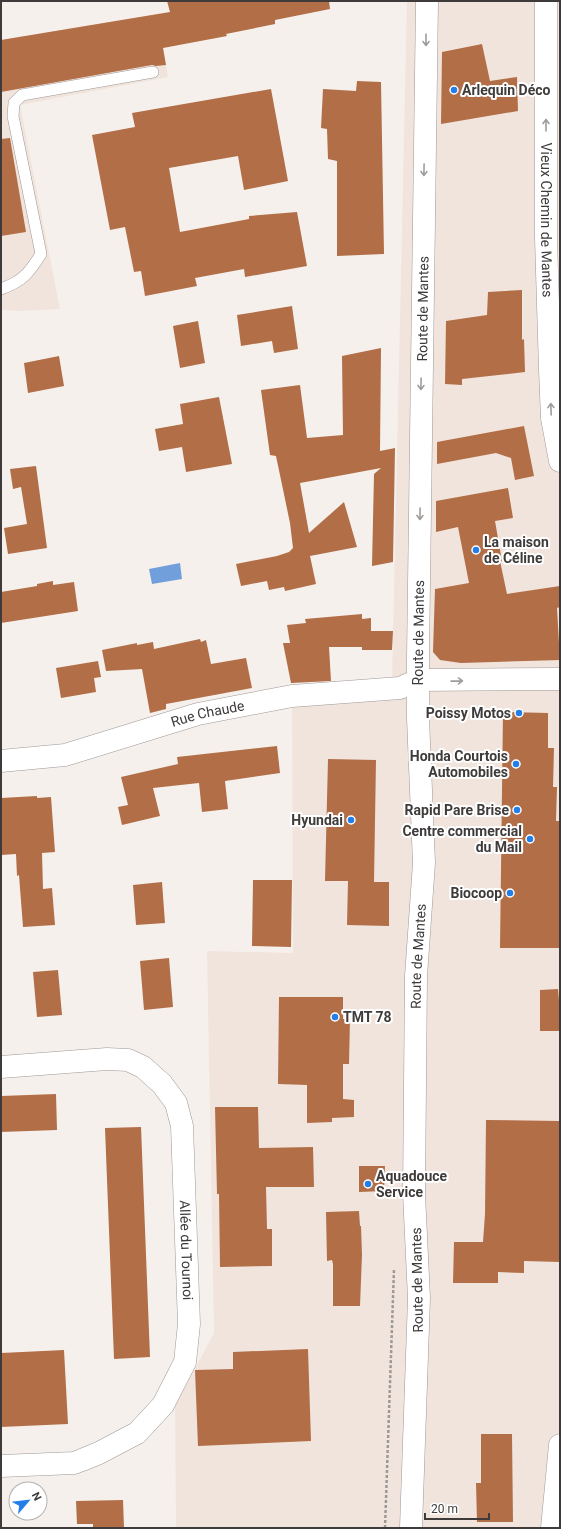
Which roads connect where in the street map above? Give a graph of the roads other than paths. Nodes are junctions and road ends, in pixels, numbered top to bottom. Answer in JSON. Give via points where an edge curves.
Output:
{"nodes":[{"id":1,"x":427,"y":1,"type":"edge"},
{"id":2,"x":546,"y":1,"type":"edge"},
{"id":3,"x":153,"y":72,"type":"dead end"},
{"id":4,"x":1,"y":289,"type":"edge"},
{"id":5,"x":560,"y":461,"type":"edge"},
{"id":6,"x":560,"y":679,"type":"edge"},
{"id":7,"x":418,"y":680,"type":"junction"},
{"id":8,"x":1,"y":761,"type":"edge"},
{"id":9,"x":1,"y":1067,"type":"edge"},
{"id":10,"x":560,"y":1445,"type":"edge"},
{"id":11,"x":1,"y":1466,"type":"edge"},
{"id":12,"x":411,"y":1528,"type":"edge"},
{"id":13,"x":552,"y":1528,"type":"edge"}],
"edges":[{"from":1,"to":7,"type":"main road","name":"Route de Mantes","one_way":true},
{"from":5,"to":2,"type":"main road","name":"Vieux Chemin de Mantes","one_way":true,"via":[[552,418],[550,370],[546,238]]},
{"from":3,"to":4,"type":"lane","via":[[22,95],[14,103],[13,116],[41,254],[28,274],[13,285]]},
{"from":7,"to":6,"type":"main road","one_way":true},
{"from":7,"to":8,"type":"main road","name":"Rue Chaude","via":[[400,688],[292,696],[198,714],[65,755]]},
{"from":7,"to":12,"type":"main road","name":"Route de Mantes","via":[[424,863],[416,976],[414,1194],[419,1298]]},
{"from":9,"to":11,"type":"main road","name":"Allée du Tournoi","via":[[107,1059],[128,1060],[143,1067],[162,1084],[176,1103],[182,1126],[189,1324],[184,1362],[163,1405],[137,1433],[74,1463]]},
{"from":10,"to":13,"type":"main road"}]}
